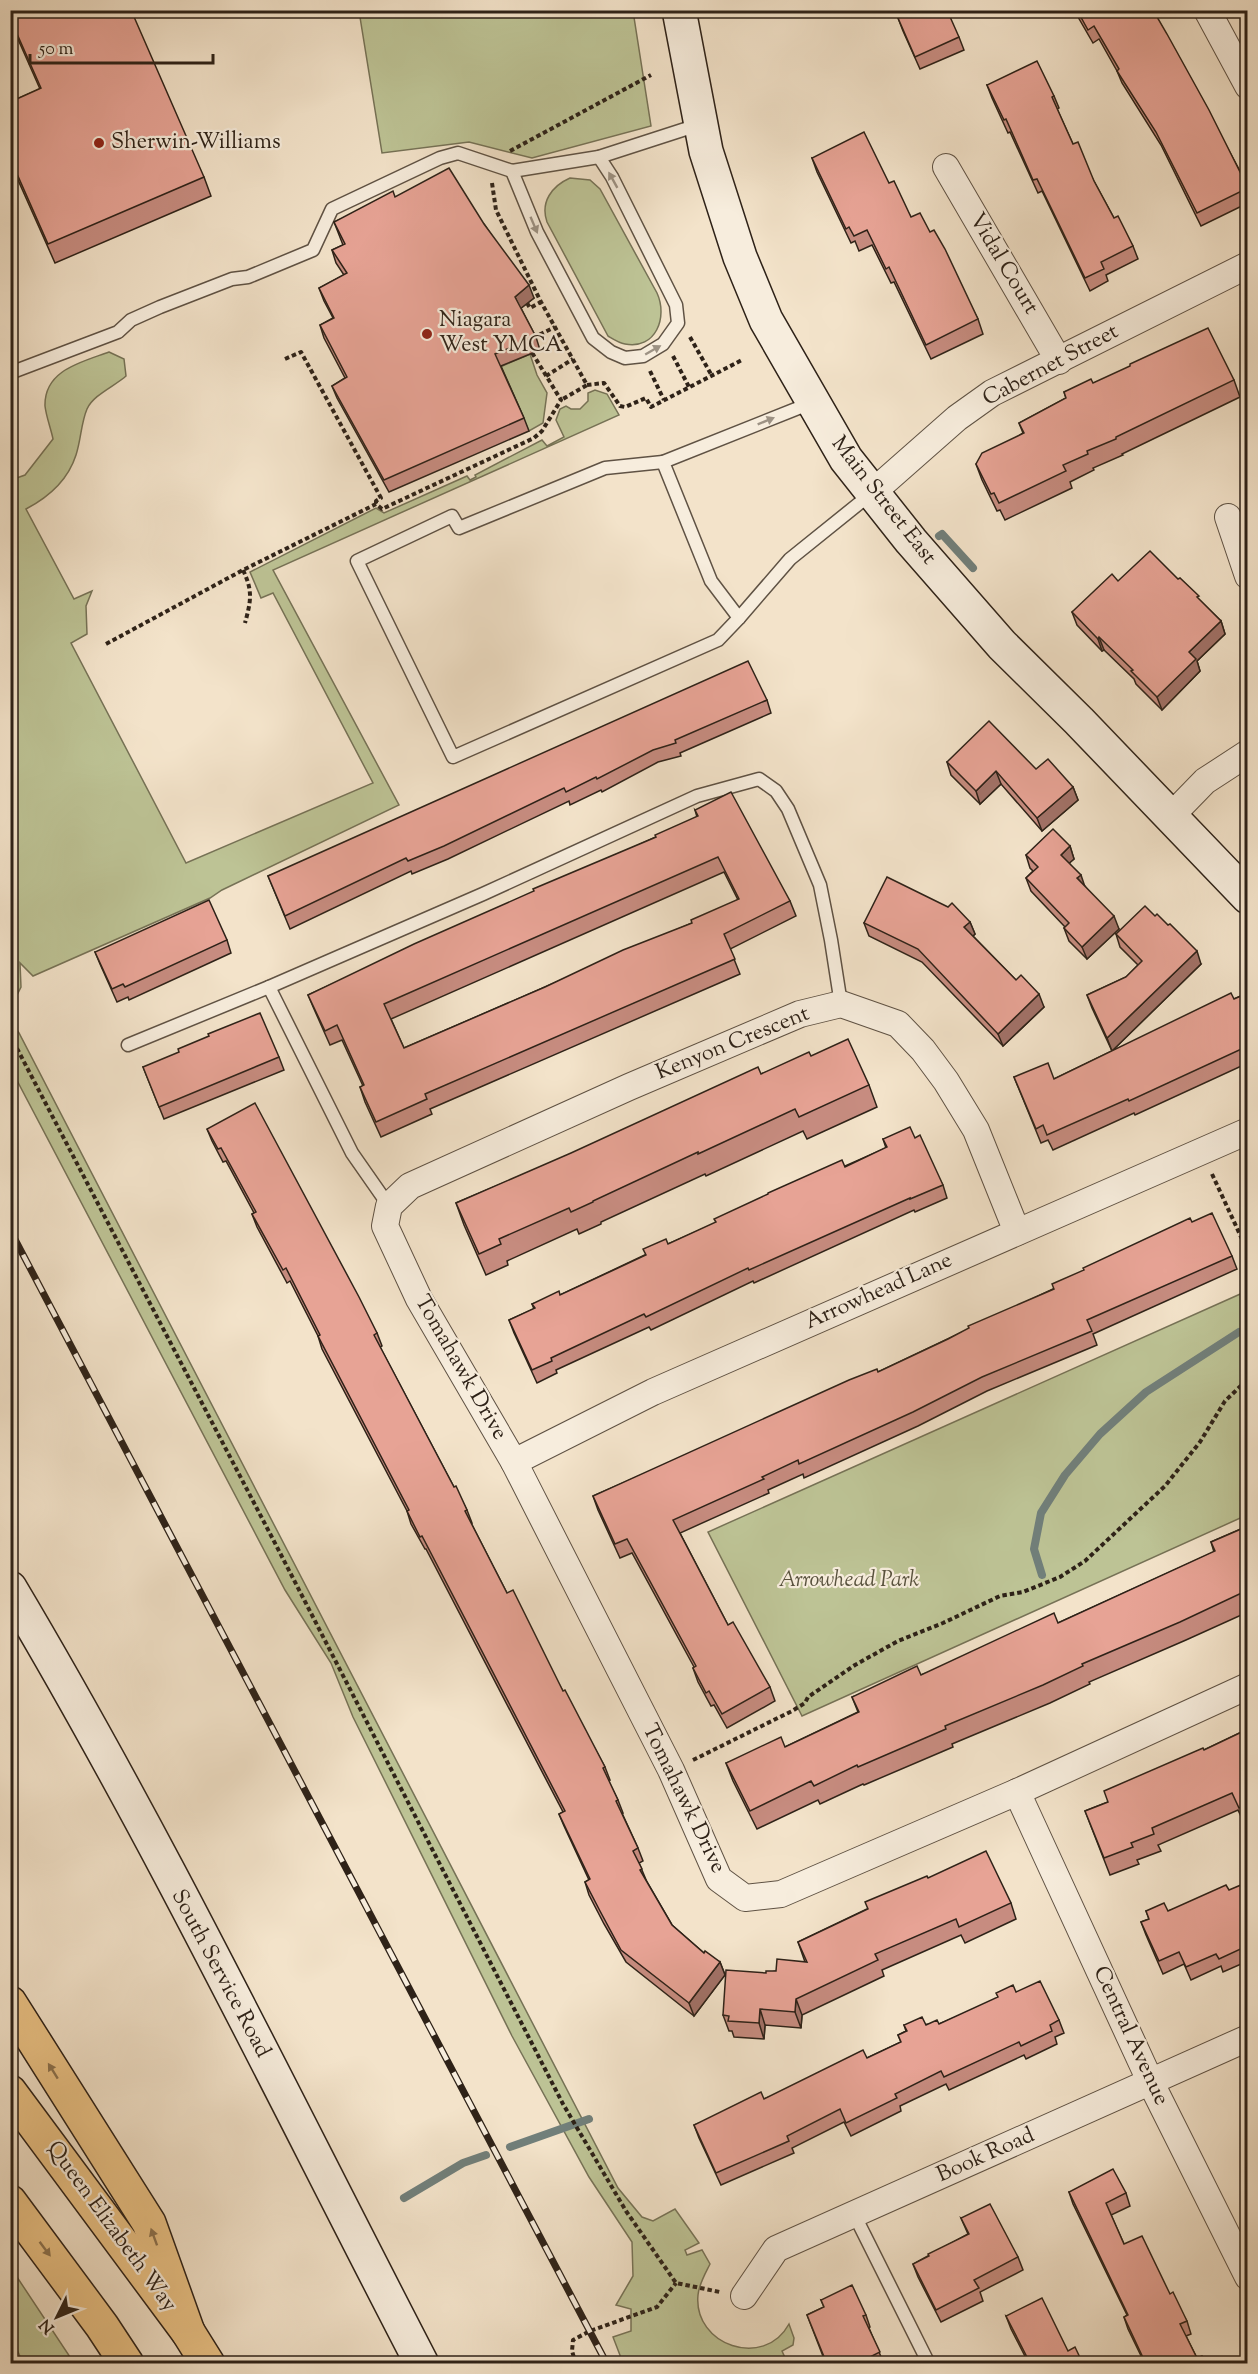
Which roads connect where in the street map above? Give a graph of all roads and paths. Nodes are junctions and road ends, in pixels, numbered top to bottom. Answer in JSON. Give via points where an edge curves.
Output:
{"nodes":[{"id":1,"x":679,"y":10,"type":"edge"},
{"id":2,"x":1208,"y":10,"type":"edge"},
{"id":3,"x":651,"y":75,"type":"dead end"},
{"id":4,"x":1248,"y":86,"type":"edge"},
{"id":5,"x":701,"y":124,"type":"junction"},
{"id":6,"x":504,"y":154,"type":"dead end"},
{"id":7,"x":599,"y":157,"type":"junction"},
{"id":8,"x":946,"y":167,"type":"dead end"},
{"id":9,"x":512,"y":171,"type":"junction"},
{"id":10,"x":492,"y":178,"type":"dead end"},
{"id":11,"x":1248,"y":265,"type":"edge"},
{"id":12,"x":541,"y":302,"type":"junction"},
{"id":13,"x":527,"y":303,"type":"dead end"},
{"id":14,"x":555,"y":327,"type":"junction"},
{"id":15,"x":696,"y":345,"type":"dead end"},
{"id":16,"x":673,"y":356,"type":"dead end"},
{"id":17,"x":285,"y":359,"type":"dead end"},
{"id":18,"x":573,"y":359,"type":"junction"},
{"id":19,"x":742,"y":360,"type":"dead end"},
{"id":20,"x":1059,"y":361,"type":"junction"},
{"id":21,"x":649,"y":369,"type":"dead end"},
{"id":22,"x":10,"y":374,"type":"edge"},
{"id":23,"x":546,"y":376,"type":"junction"},
{"id":24,"x":712,"y":376,"type":"junction"},
{"id":25,"x":587,"y":385,"type":"junction"},
{"id":26,"x":690,"y":387,"type":"junction"},
{"id":27,"x":561,"y":400,"type":"junction"},
{"id":28,"x":664,"y":400,"type":"junction"},
{"id":29,"x":812,"y":403,"type":"junction"},
{"id":30,"x":663,"y":462,"type":"junction"},
{"id":31,"x":873,"y":492,"type":"junction"},
{"id":32,"x":376,"y":504,"type":"junction"},
{"id":33,"x":1228,"y":517,"type":"dead end"},
{"id":34,"x":243,"y":570,"type":"junction"},
{"id":35,"x":1248,"y":576,"type":"edge"},
{"id":36,"x":739,"y":618,"type":"junction"},
{"id":37,"x":245,"y":623,"type":"dead end"},
{"id":38,"x":106,"y":644,"type":"dead end"},
{"id":39,"x":1248,"y":753,"type":"edge"},
{"id":40,"x":1170,"y":817,"type":"junction"},
{"id":41,"x":1248,"y":897,"type":"edge"},
{"id":42,"x":269,"y":987,"type":"junction"},
{"id":43,"x":841,"y":1004,"type":"junction"},
{"id":44,"x":10,"y":1035,"type":"edge"},
{"id":45,"x":128,"y":1045,"type":"dead end"},
{"id":46,"x":1248,"y":1131,"type":"edge"},
{"id":47,"x":1201,"y":1152,"type":"junction"},
{"id":48,"x":389,"y":1206,"type":"junction"},
{"id":49,"x":1017,"y":1232,"type":"junction"},
{"id":50,"x":1248,"y":1252,"type":"edge"},
{"id":51,"x":1248,"y":1379,"type":"edge"},
{"id":52,"x":514,"y":1462,"type":"junction"},
{"id":53,"x":10,"y":1588,"type":"edge"},
{"id":54,"x":1248,"y":1686,"type":"edge"},
{"id":55,"x":685,"y":1764,"type":"dead end"},
{"id":56,"x":1017,"y":1792,"type":"junction"},
{"id":57,"x":10,"y":2003,"type":"edge"},
{"id":58,"x":1248,"y":2038,"type":"edge"},
{"id":59,"x":1151,"y":2083,"type":"junction"},
{"id":60,"x":10,"y":2092,"type":"edge"},
{"id":61,"x":10,"y":2202,"type":"edge"},
{"id":62,"x":854,"y":2214,"type":"junction"},
{"id":63,"x":1248,"y":2277,"type":"edge"},
{"id":64,"x":676,"y":2283,"type":"junction"},
{"id":65,"x":700,"y":2288,"type":"dead end"},
{"id":66,"x":744,"y":2296,"type":"dead end"},
{"id":67,"x":188,"y":2332,"type":"junction"},
{"id":68,"x":127,"y":2364,"type":"edge"},
{"id":69,"x":208,"y":2364,"type":"edge"},
{"id":70,"x":422,"y":2364,"type":"edge"},
{"id":71,"x":576,"y":2364,"type":"edge"},
{"id":72,"x":928,"y":2364,"type":"edge"}],
"edges":[{"from":1,"to":5,"type":"main road","name":"Main Street East"},
{"from":2,"to":4,"type":"street"},
{"from":3,"to":6,"type":"path"},
{"from":5,"to":7,"type":"lane"},
{"from":5,"to":29,"type":"main road","name":"Main Street East","via":[[740,257],[766,320]]},
{"from":7,"to":9,"type":"lane"},
{"from":9,"to":7,"type":"lane","one_way":true,"via":[[537,232],[593,338],[625,358],[643,356],[663,344],[678,323],[676,305]]},
{"from":8,"to":20,"type":"street","name":"Vidal Court"},
{"from":9,"to":22,"type":"lane","via":[[458,153],[440,158],[332,209],[313,250],[160,307],[131,320],[118,333]]},
{"from":10,"to":12,"type":"path","via":[[496,210]]},
{"from":11,"to":20,"type":"street","name":"Cabernet Street"},
{"from":12,"to":13,"type":"path","via":[[530,308]]},
{"from":12,"to":14,"type":"path"},
{"from":14,"to":18,"type":"path"},
{"from":14,"to":23,"type":"path","via":[[525,342]]},
{"from":15,"to":24,"type":"path"},
{"from":16,"to":26,"type":"path"},
{"from":17,"to":32,"type":"path","via":[[301,352],[381,498]]},
{"from":18,"to":23,"type":"path"},
{"from":18,"to":25,"type":"path"},
{"from":19,"to":24,"type":"path"},
{"from":20,"to":31,"type":"street","name":"Cabernet Street","via":[[992,393],[957,418]]},
{"from":21,"to":28,"type":"path"},
{"from":23,"to":27,"type":"path"},
{"from":24,"to":26,"type":"path"},
{"from":25,"to":27,"type":"path"},
{"from":25,"to":28,"type":"path","via":[[604,383],[625,407],[646,398],[651,407]]},
{"from":26,"to":28,"type":"path"},
{"from":27,"to":32,"type":"path","via":[[534,438],[382,509]]},
{"from":30,"to":29,"type":"lane","one_way":true},
{"from":29,"to":31,"type":"main road","name":"Main Street East","via":[[846,459]]},
{"from":30,"to":36,"type":"lane","via":[[711,581]]},
{"from":30,"to":36,"type":"lane","via":[[605,468],[459,528],[452,516],[357,561],[453,758],[718,640]]},
{"from":31,"to":36,"type":"lane","via":[[790,559]]},
{"from":31,"to":40,"type":"main road","name":"Main Street East","via":[[1002,645]]},
{"from":32,"to":34,"type":"path"},
{"from":33,"to":35,"type":"street"},
{"from":34,"to":37,"type":"path","via":[[251,602]]},
{"from":34,"to":38,"type":"path"},
{"from":39,"to":40,"type":"street","via":[[1205,781]]},
{"from":40,"to":41,"type":"main road","name":"Main Street East"},
{"from":42,"to":43,"type":"lane","via":[[697,796],[759,779],[776,791],[788,809],[819,885]]},
{"from":42,"to":45,"type":"lane"},
{"from":42,"to":48,"type":"lane","via":[[352,1153]]},
{"from":43,"to":48,"type":"street","name":"Kenyon Crescent","via":[[800,1014],[608,1096],[410,1186]]},
{"from":43,"to":49,"type":"street","name":"Kenyon Crescent","via":[[898,1024],[923,1050],[976,1131]]},
{"from":44,"to":64,"type":"path","via":[[563,2104],[626,2211]]},
{"from":46,"to":47,"type":"street","name":"Arrowhead Lane"},
{"from":47,"to":49,"type":"street","name":"Arrowhead Lane"},
{"from":47,"to":50,"type":"path"},
{"from":48,"to":52,"type":"street","name":"Tomahawk Drive","via":[[385,1226],[419,1299]]},
{"from":49,"to":52,"type":"street","name":"Arrowhead Lane","via":[[653,1392]]},
{"from":51,"to":55,"type":"path","via":[[1225,1401],[1200,1442],[1165,1486],[1085,1561],[1060,1577],[1023,1592],[1000,1596],[898,1641],[808,1696],[805,1703],[792,1711]]},
{"from":52,"to":56,"type":"street","name":"Tomahawk Drive","via":[[671,1770],[719,1880],[745,1898],[781,1894]]},
{"from":53,"to":70,"type":"main road","name":"South Service Road","via":[[140,1822]]},
{"from":54,"to":56,"type":"street","name":"Tomahawk Drive"},
{"from":56,"to":59,"type":"street","name":"Central Avenue"},
{"from":67,"to":57,"type":"highway","one_way":true,"via":[[148,2223]]},
{"from":58,"to":59,"type":"street","name":"Book Road"},
{"from":59,"to":62,"type":"street","name":"Book Road"},
{"from":59,"to":63,"type":"street","name":"Central Avenue"},
{"from":60,"to":67,"type":"highway","name":"Queen Elizabeth Way"},
{"from":61,"to":68,"type":"highway","one_way":true},
{"from":62,"to":66,"type":"street","name":"Book Road","via":[[776,2248]]},
{"from":62,"to":72,"type":"lane"},
{"from":64,"to":65,"type":"path"},
{"from":64,"to":71,"type":"path","via":[[657,2307],[573,2340]]},
{"from":67,"to":69,"type":"highway","name":"Queen Elizabeth Way"}]}
